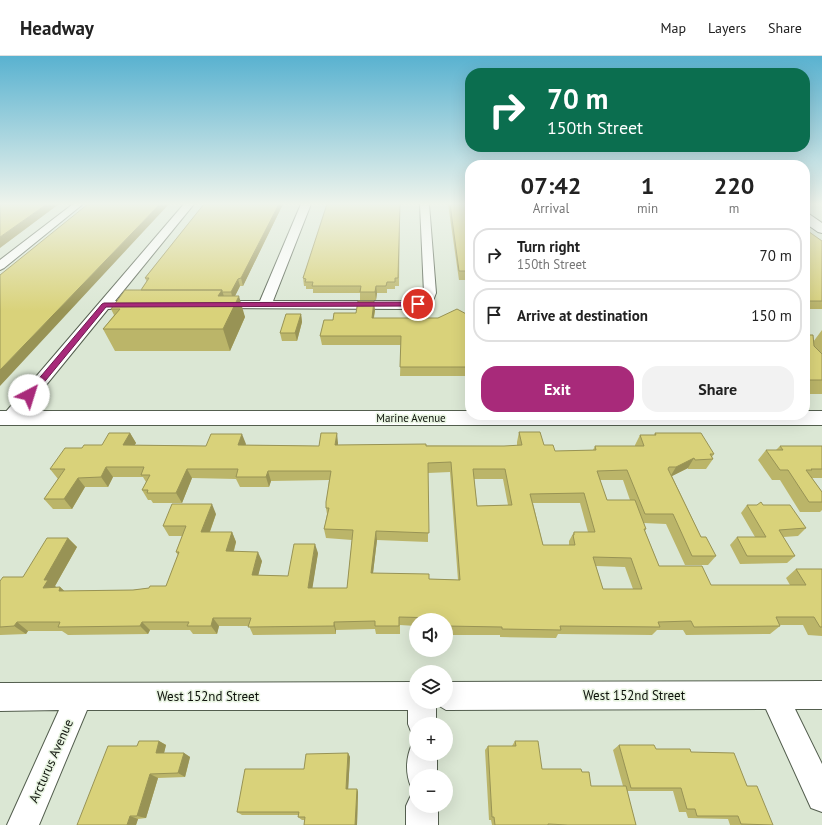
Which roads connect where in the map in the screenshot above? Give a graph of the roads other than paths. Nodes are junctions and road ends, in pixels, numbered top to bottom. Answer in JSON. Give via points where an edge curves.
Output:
{"nodes":[{"id":1,"x":33,"y":240,"type":"edge"},
{"id":2,"x":159,"y":240,"type":"edge"},
{"id":3,"x":291,"y":240,"type":"edge"},
{"id":4,"x":427,"y":240,"type":"edge"},
{"id":5,"x":0,"y":266,"type":"edge"},
{"id":6,"x":104,"y":305,"type":"junction"},
{"id":7,"x":150,"y":305,"type":"edge"},
{"id":8,"x":204,"y":305,"type":"edge"},
{"id":9,"x":265,"y":305,"type":"junction"},
{"id":10,"x":465,"y":417,"type":"edge"},
{"id":11,"x":5,"y":418,"type":"edge"},
{"id":12,"x":810,"y":418,"type":"edge"},
{"id":13,"x":822,"y":418,"type":"edge"},
{"id":14,"x":774,"y":695,"type":"junction"},
{"id":15,"x":822,"y":695,"type":"edge"},
{"id":16,"x":409,"y":696,"type":"edge"},
{"id":17,"x":453,"y":696,"type":"edge"},
{"id":18,"x":0,"y":697,"type":"edge"},
{"id":19,"x":79,"y":697,"type":"junction"},
{"id":20,"x":822,"y":797,"type":"edge"},
{"id":21,"x":422,"y":813,"type":"edge"},
{"id":22,"x":23,"y":825,"type":"edge"},
{"id":23,"x":422,"y":825,"type":"edge"}],
"edges":[{"from":1,"to":5,"type":"street"},
{"from":2,"to":6,"type":"street"},
{"from":3,"to":9,"type":"street"},
{"from":4,"to":9,"type":"street","via":[[430,293],[426,303]]},
{"from":6,"to":7,"type":"street"},
{"from":6,"to":11,"type":"street"},
{"from":8,"to":9,"type":"street"},
{"from":10,"to":11,"type":"main road","name":"Marine Avenue"},
{"from":12,"to":13,"type":"main road","name":"Marine Avenue"},
{"from":14,"to":15,"type":"street","name":"West 152nd Street"},
{"from":14,"to":17,"type":"street","name":"West 152nd Street"},
{"from":14,"to":20,"type":"street"},
{"from":16,"to":19,"type":"street","name":"West 152nd Street"},
{"from":18,"to":19,"type":"street","name":"West 152nd Street"},
{"from":19,"to":22,"type":"street","name":"Arcturus Avenue"},
{"from":21,"to":23,"type":"street"}]}
